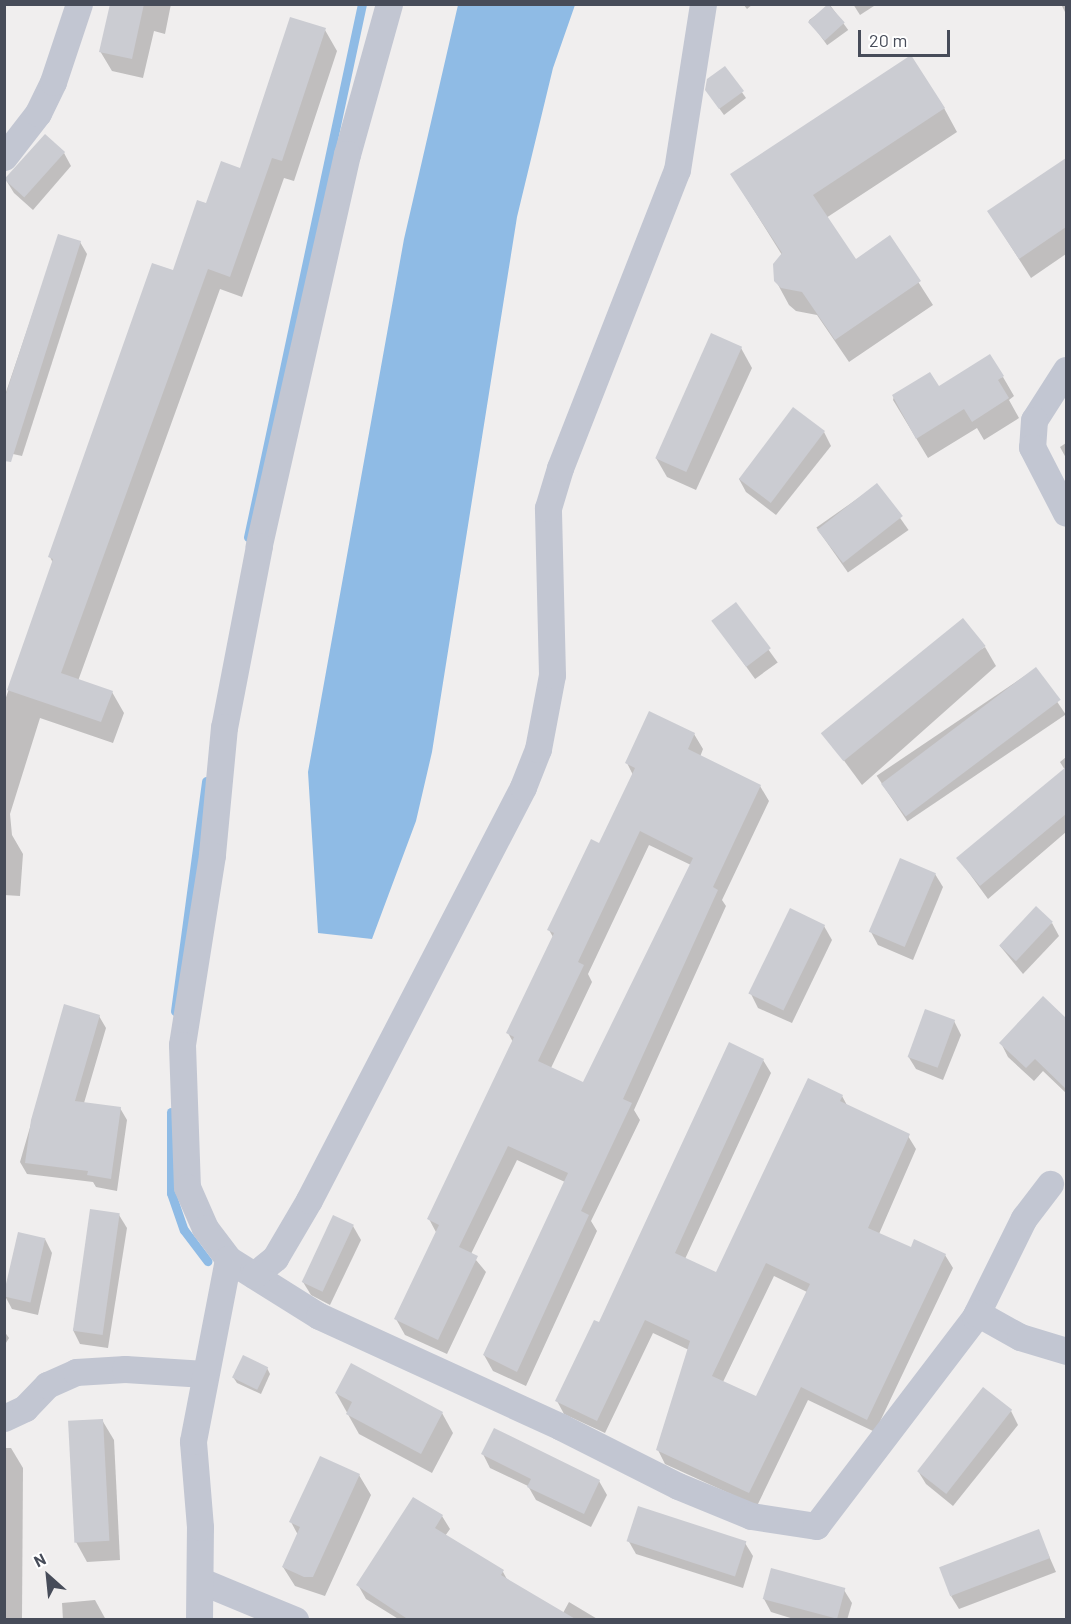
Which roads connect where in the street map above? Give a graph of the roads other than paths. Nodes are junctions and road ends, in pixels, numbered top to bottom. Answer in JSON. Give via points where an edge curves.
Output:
{"nodes":[{"id":1,"x":79,"y":4,"type":"edge"},
{"id":2,"x":389,"y":4,"type":"edge"},
{"id":3,"x":703,"y":4,"type":"edge"},
{"id":4,"x":4,"y":157,"type":"edge"},
{"id":5,"x":1066,"y":370,"type":"edge"},
{"id":6,"x":1066,"y":513,"type":"edge"},
{"id":7,"x":1050,"y":1184,"type":"dead end"},
{"id":8,"x":228,"y":1260,"type":"junction"},
{"id":9,"x":254,"y":1275,"type":"junction"},
{"id":10,"x":977,"y":1313,"type":"junction"},
{"id":11,"x":1066,"y":1351,"type":"edge"},
{"id":12,"x":206,"y":1374,"type":"junction"},
{"id":13,"x":4,"y":1418,"type":"edge"},
{"id":14,"x":201,"y":1581,"type":"junction"},
{"id":15,"x":200,"y":1620,"type":"edge"},
{"id":16,"x":295,"y":1620,"type":"edge"}],
"edges":[{"from":1,"to":4,"type":"street","via":[[44,103]]},
{"from":2,"to":8,"type":"street","via":[[346,154],[259,546],[224,727],[212,855],[182,1045],[188,1187],[205,1228]]},
{"from":3,"to":9,"type":"street","via":[[677,170],[560,468],[548,508],[552,675],[538,749],[517,798],[309,1200],[275,1258]]},
{"from":5,"to":6,"type":"street","via":[[1034,420],[1032,447]]},
{"from":7,"to":10,"type":"street","via":[[1024,1218]]},
{"from":8,"to":9,"type":"street"},
{"from":8,"to":12,"type":"street"},
{"from":9,"to":10,"type":"street","via":[[319,1316],[561,1427],[678,1486],[751,1516],[816,1526]]},
{"from":10,"to":11,"type":"street","via":[[1020,1337]]},
{"from":12,"to":13,"type":"street","via":[[124,1369],[76,1372],[47,1385],[25,1408]]},
{"from":12,"to":14,"type":"street","via":[[193,1441]]},
{"from":14,"to":15,"type":"street"},
{"from":14,"to":16,"type":"street"}]}
